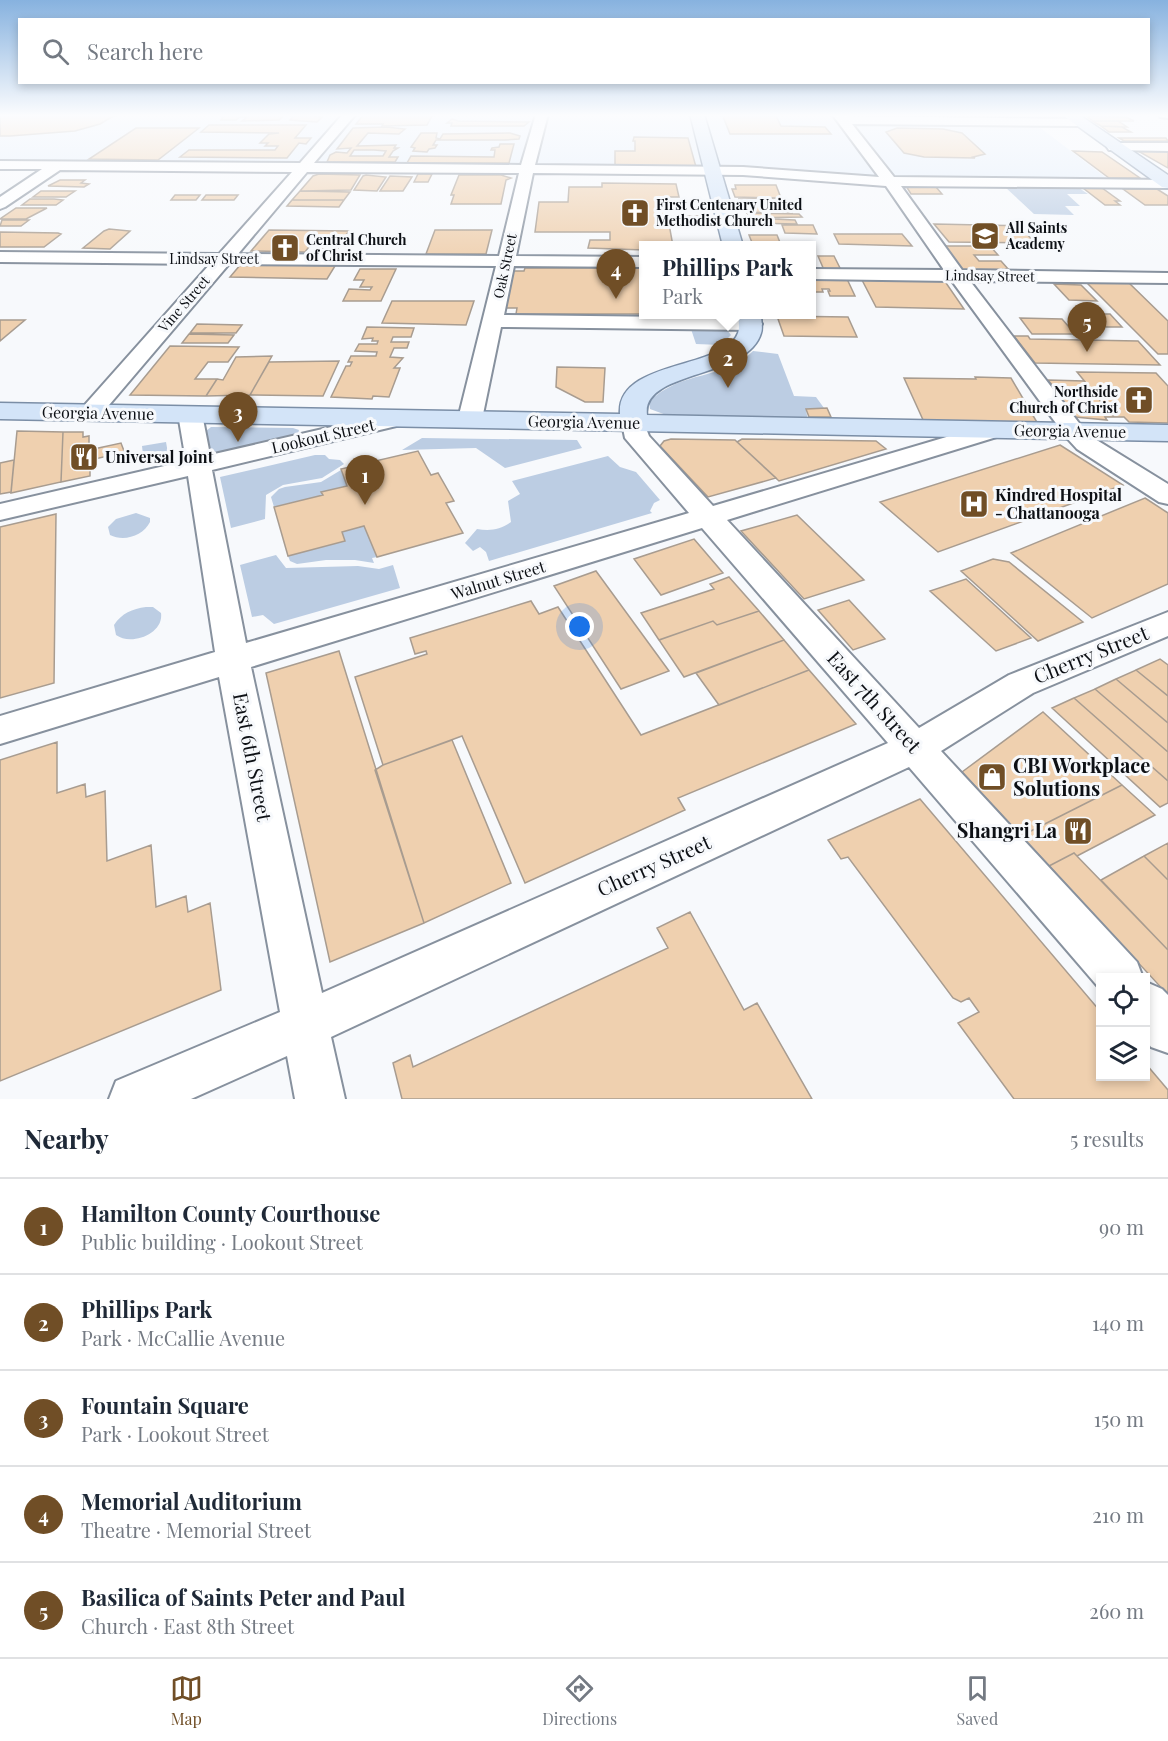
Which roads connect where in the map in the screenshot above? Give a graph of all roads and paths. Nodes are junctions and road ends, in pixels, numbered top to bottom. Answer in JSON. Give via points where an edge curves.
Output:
{"nodes":[{"id":1,"x":305,"y":165,"type":"edge"},
{"id":2,"x":528,"y":165,"type":"edge"},
{"id":3,"x":711,"y":165,"type":"edge"},
{"id":4,"x":877,"y":165,"type":"edge"},
{"id":5,"x":1141,"y":165,"type":"edge"},
{"id":6,"x":0,"y":166,"type":"edge"},
{"id":7,"x":136,"y":166,"type":"junction"},
{"id":8,"x":54,"y":168,"type":"junction"},
{"id":9,"x":303,"y":168,"type":"junction"},
{"id":10,"x":527,"y":170,"type":"junction"},
{"id":11,"x":713,"y":171,"type":"junction"},
{"id":12,"x":890,"y":182,"type":"junction"},
{"id":13,"x":1168,"y":184,"type":"edge"},
{"id":14,"x":0,"y":204,"type":"edge"},
{"id":15,"x":732,"y":241,"type":"edge"},
{"id":16,"x":0,"y":257,"type":"edge"},
{"id":17,"x":225,"y":259,"type":"junction"},
{"id":18,"x":507,"y":261,"type":"junction"},
{"id":19,"x":639,"y":262,"type":"edge"},
{"id":20,"x":816,"y":274,"type":"edge"},
{"id":21,"x":956,"y":275,"type":"junction"},
{"id":22,"x":1164,"y":281,"type":"edge"},
{"id":23,"x":751,"y":319,"type":"edge"},
{"id":24,"x":493,"y":321,"type":"junction"},
{"id":25,"x":0,"y":411,"type":"edge"},
{"id":26,"x":90,"y":412,"type":"junction"},
{"id":27,"x":190,"y":414,"type":"junction"},
{"id":28,"x":401,"y":418,"type":"junction"},
{"id":29,"x":470,"y":419,"type":"junction"},
{"id":30,"x":634,"y":423,"type":"junction"},
{"id":31,"x":926,"y":429,"type":"junction"},
{"id":32,"x":995,"y":430,"type":"junction"},
{"id":33,"x":1074,"y":432,"type":"junction"},
{"id":34,"x":1168,"y":433,"type":"edge"},
{"id":35,"x":950,"y":444,"type":"junction"},
{"id":36,"x":198,"y":465,"type":"junction"},
{"id":37,"x":1168,"y":496,"type":"edge"},
{"id":38,"x":0,"y":512,"type":"edge"},
{"id":39,"x":707,"y":517,"type":"junction"},
{"id":40,"x":1168,"y":623,"type":"edge"},
{"id":41,"x":233,"y":661,"type":"junction"},
{"id":42,"x":0,"y":730,"type":"edge"},
{"id":43,"x":915,"y":748,"type":"junction"},
{"id":44,"x":1117,"y":973,"type":"edge"},
{"id":45,"x":1150,"y":1010,"type":"edge"},
{"id":46,"x":306,"y":1024,"type":"junction"},
{"id":47,"x":1168,"y":1030,"type":"edge"},
{"id":48,"x":134,"y":1099,"type":"edge"},
{"id":49,"x":320,"y":1099,"type":"edge"}],
"edges":[{"from":1,"to":9,"type":"street","name":"Vine Street"},
{"from":2,"to":10,"type":"street","name":"Oak Street"},
{"from":3,"to":11,"type":"main road"},
{"from":4,"to":12,"type":"street"},
{"from":5,"to":13,"type":"main road"},
{"from":6,"to":7,"type":"street"},
{"from":6,"to":8,"type":"street"},
{"from":7,"to":8,"type":"street"},
{"from":7,"to":9,"type":"street"},
{"from":8,"to":14,"type":"street"},
{"from":9,"to":10,"type":"street"},
{"from":9,"to":17,"type":"street","name":"Vine Street"},
{"from":10,"to":11,"type":"street"},
{"from":10,"to":18,"type":"street","name":"Oak Street"},
{"from":11,"to":12,"type":"street"},
{"from":11,"to":15,"type":"main road"},
{"from":12,"to":13,"type":"street"},
{"from":12,"to":21,"type":"street"},
{"from":16,"to":17,"type":"street","name":"Lindsay Street"},
{"from":17,"to":18,"type":"street","name":"Lindsay Street"},
{"from":17,"to":26,"type":"street","name":"Vine Street"},
{"from":18,"to":19,"type":"street","name":"Lindsay Street"},
{"from":18,"to":24,"type":"street","name":"Oak Street"},
{"from":20,"to":21,"type":"street","name":"Lindsay Street"},
{"from":21,"to":22,"type":"street","name":"Lindsay Street"},
{"from":21,"to":33,"type":"street"},
{"from":23,"to":24,"type":"street"},
{"from":23,"to":30,"type":"main road","via":[[749,338],[737,350],[714,362],[672,374],[640,394],[633,404]]},
{"from":24,"to":29,"type":"street","name":"Oak Street"},
{"from":25,"to":26,"type":"main road","name":"Georgia Avenue"},
{"from":26,"to":27,"type":"main road","name":"Georgia Avenue"},
{"from":27,"to":28,"type":"main road","name":"Georgia Avenue"},
{"from":27,"to":36,"type":"street","name":"East 6th Street"},
{"from":28,"to":29,"type":"main road","name":"Georgia Avenue"},
{"from":28,"to":36,"type":"street","name":"Lookout Street"},
{"from":29,"to":30,"type":"main road","name":"Georgia Avenue"},
{"from":30,"to":31,"type":"main road","name":"Georgia Avenue"},
{"from":30,"to":39,"type":"street","name":"East 7th Street","via":[[637,438]]},
{"from":31,"to":32,"type":"main road","name":"Georgia Avenue"},
{"from":31,"to":35,"type":"street","via":[[948,435]]},
{"from":32,"to":33,"type":"main road","name":"Georgia Avenue"},
{"from":32,"to":35,"type":"street","name":"Walnut Street"},
{"from":33,"to":34,"type":"main road","name":"Georgia Avenue"},
{"from":33,"to":37,"type":"street","via":[[1086,444]]},
{"from":35,"to":39,"type":"street","name":"Walnut Street"},
{"from":36,"to":38,"type":"street","name":"Lookout Street"},
{"from":36,"to":41,"type":"street","name":"East 6th Street"},
{"from":39,"to":41,"type":"street","name":"Walnut Street"},
{"from":39,"to":43,"type":"street","name":"East 7th Street"},
{"from":40,"to":43,"type":"street","name":"Cherry Street","via":[[1021,684]]},
{"from":41,"to":42,"type":"street","name":"Walnut Street"},
{"from":41,"to":46,"type":"street","name":"East 6th Street"},
{"from":43,"to":44,"type":"street","name":"East 7th Street"},
{"from":43,"to":46,"type":"street","name":"Cherry Street"},
{"from":45,"to":47,"type":"street"},
{"from":46,"to":48,"type":"street","name":"Cherry Street"},
{"from":46,"to":49,"type":"street","name":"East 6th Street"}]}
